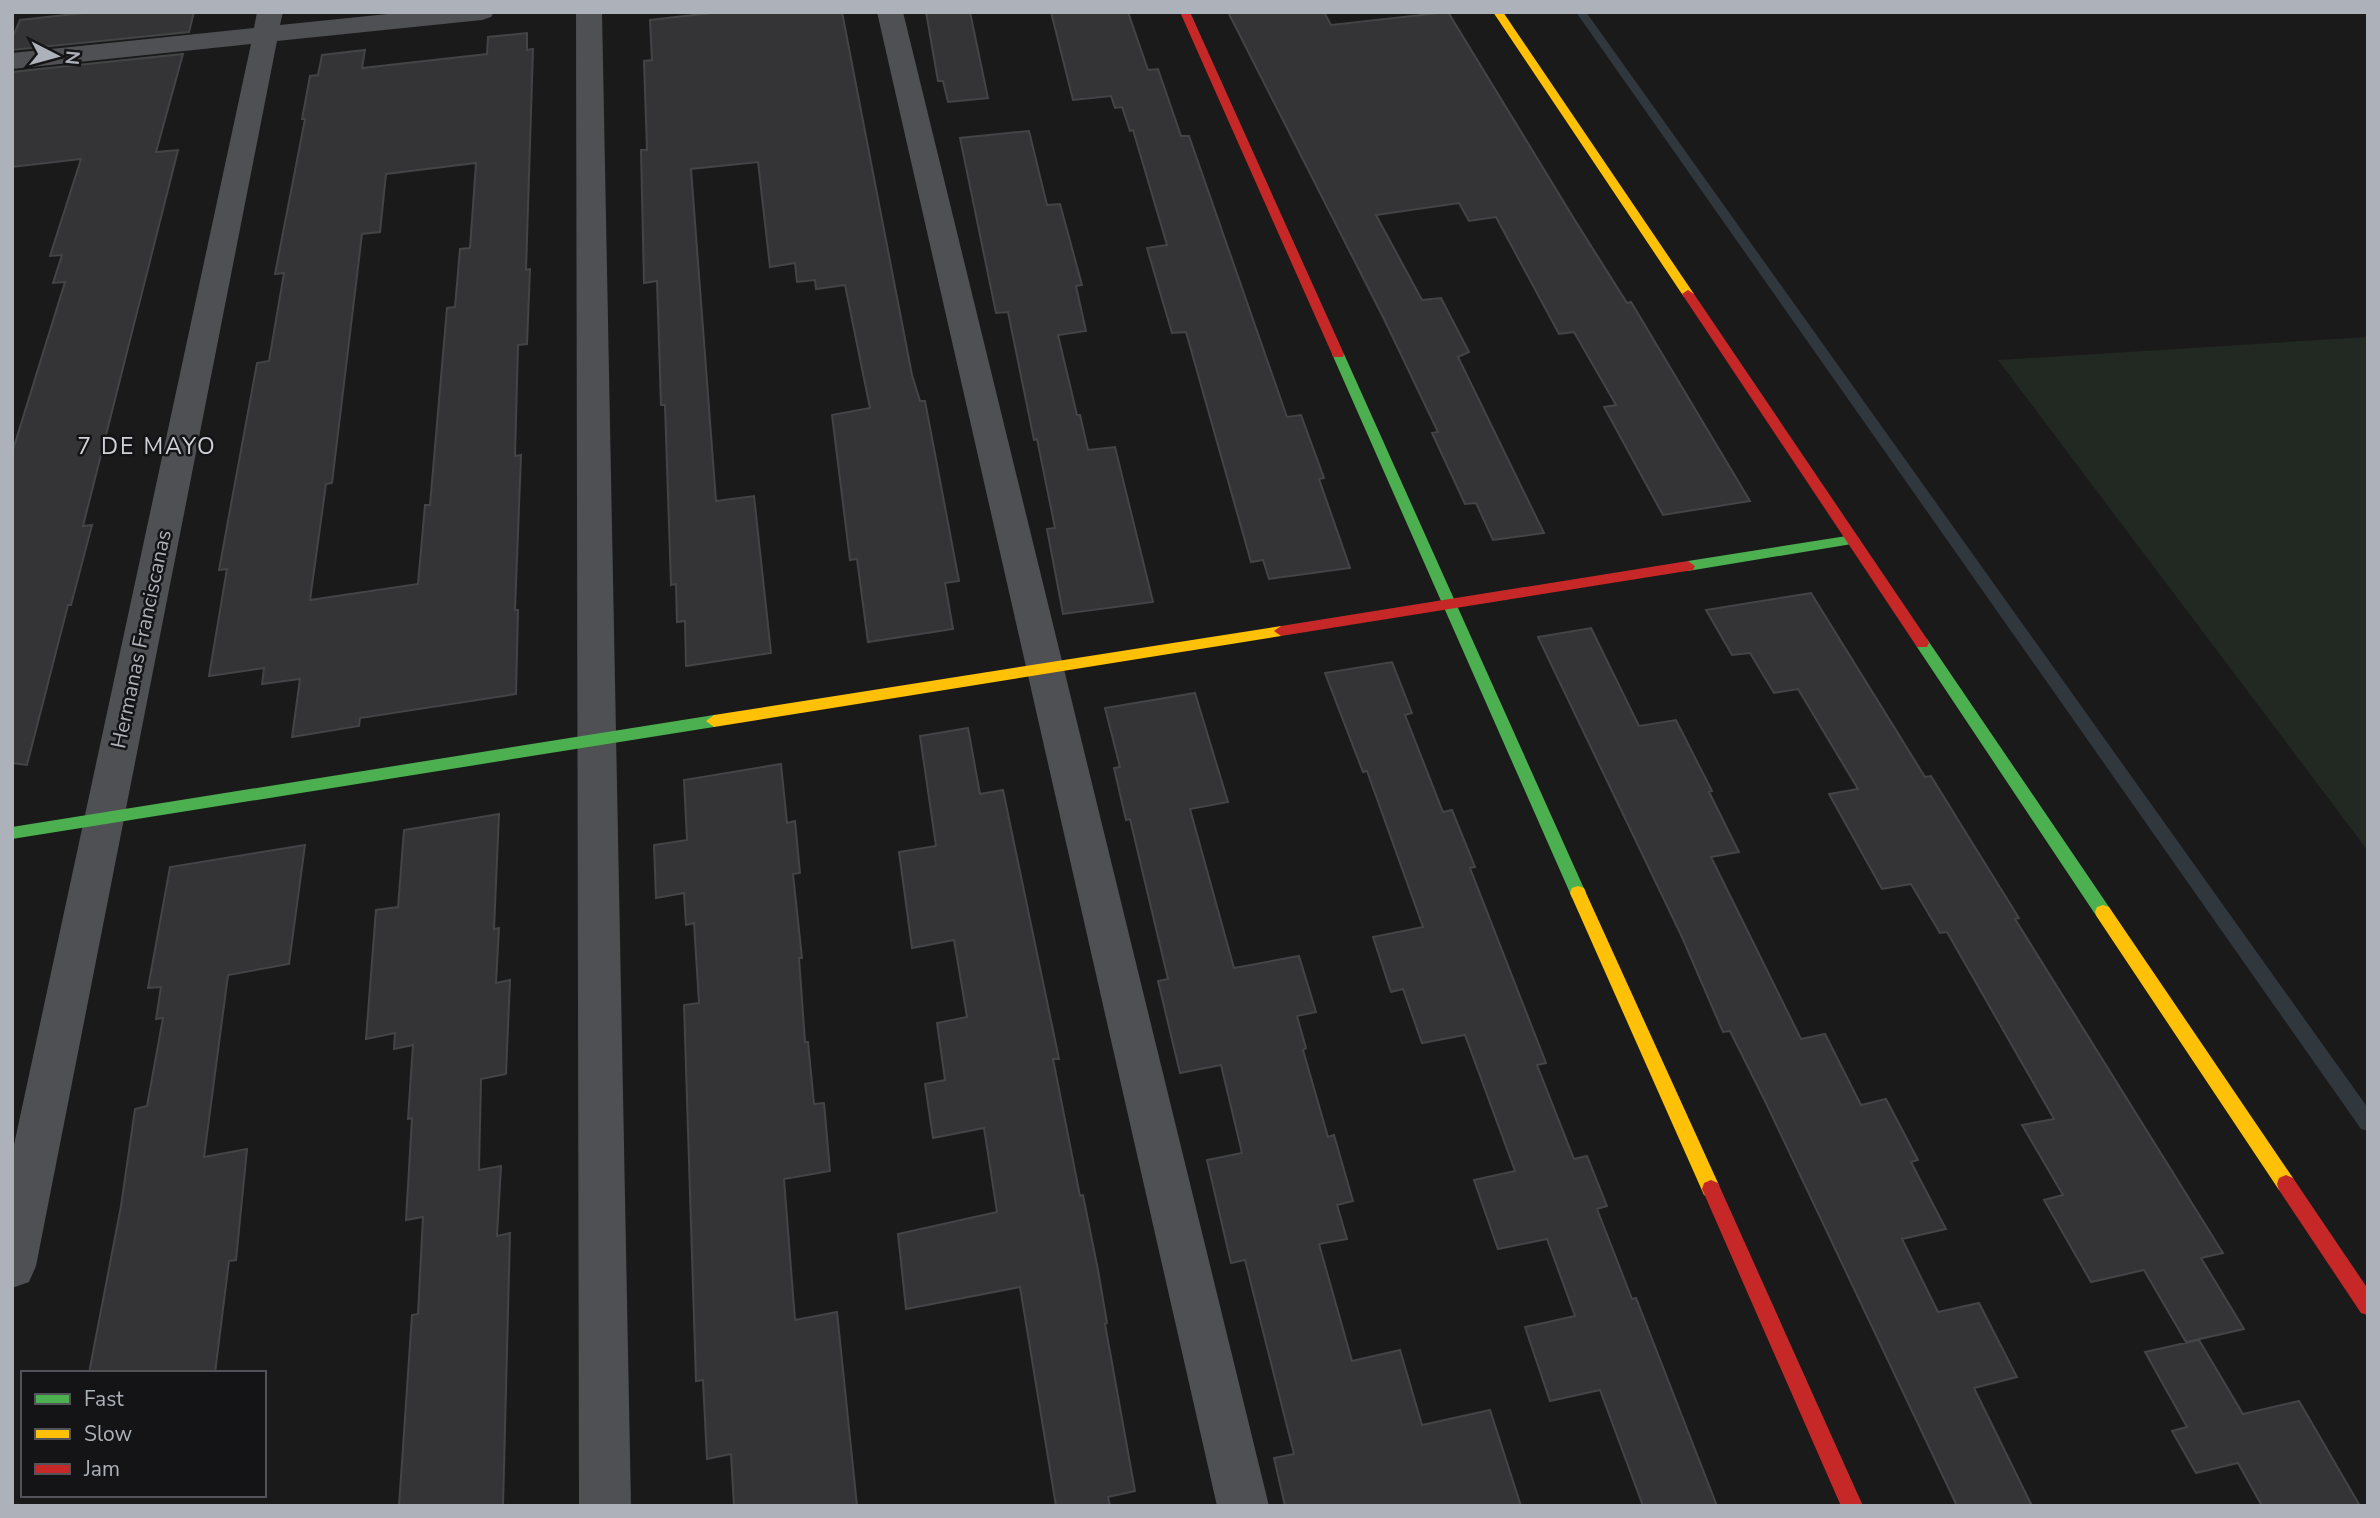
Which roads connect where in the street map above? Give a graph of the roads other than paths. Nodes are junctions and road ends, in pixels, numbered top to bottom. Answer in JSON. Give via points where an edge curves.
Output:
{"nodes":[{"id":1,"x":482,"y":12,"type":"edge"},
{"id":2,"x":589,"y":12,"type":"edge"},
{"id":3,"x":890,"y":12,"type":"edge"},
{"id":4,"x":1185,"y":12,"type":"edge"},
{"id":5,"x":1498,"y":12,"type":"edge"},
{"id":6,"x":268,"y":23,"type":"edge"},
{"id":7,"x":12,"y":61,"type":"edge"},
{"id":8,"x":1853,"y":540,"type":"junction"},
{"id":9,"x":1447,"y":604,"type":"junction"},
{"id":10,"x":1045,"y":668,"type":"junction"},
{"id":11,"x":596,"y":740,"type":"junction"},
{"id":12,"x":104,"y":818,"type":"junction"},
{"id":13,"x":12,"y":833,"type":"edge"},
{"id":14,"x":12,"y":1266,"type":"edge"},
{"id":15,"x":2368,"y":1306,"type":"edge"},
{"id":16,"x":605,"y":1506,"type":"edge"},
{"id":17,"x":1243,"y":1506,"type":"edge"},
{"id":18,"x":1852,"y":1506,"type":"edge"}],
"edges":[{"from":1,"to":6,"type":"street"},
{"from":2,"to":11,"type":"street"},
{"from":3,"to":10,"type":"street"},
{"from":4,"to":9,"type":"street"},
{"from":5,"to":8,"type":"street"},
{"from":6,"to":7,"type":"street"},
{"from":6,"to":12,"type":"street","name":"Hermanas Franciscanas"},
{"from":8,"to":9,"type":"street"},
{"from":8,"to":15,"type":"street"},
{"from":9,"to":10,"type":"street"},
{"from":9,"to":18,"type":"street"},
{"from":10,"to":11,"type":"street"},
{"from":10,"to":17,"type":"street"},
{"from":11,"to":12,"type":"street"},
{"from":11,"to":16,"type":"street"},
{"from":12,"to":13,"type":"street"},
{"from":12,"to":14,"type":"street","name":"Hermanas Franciscanas"}]}
